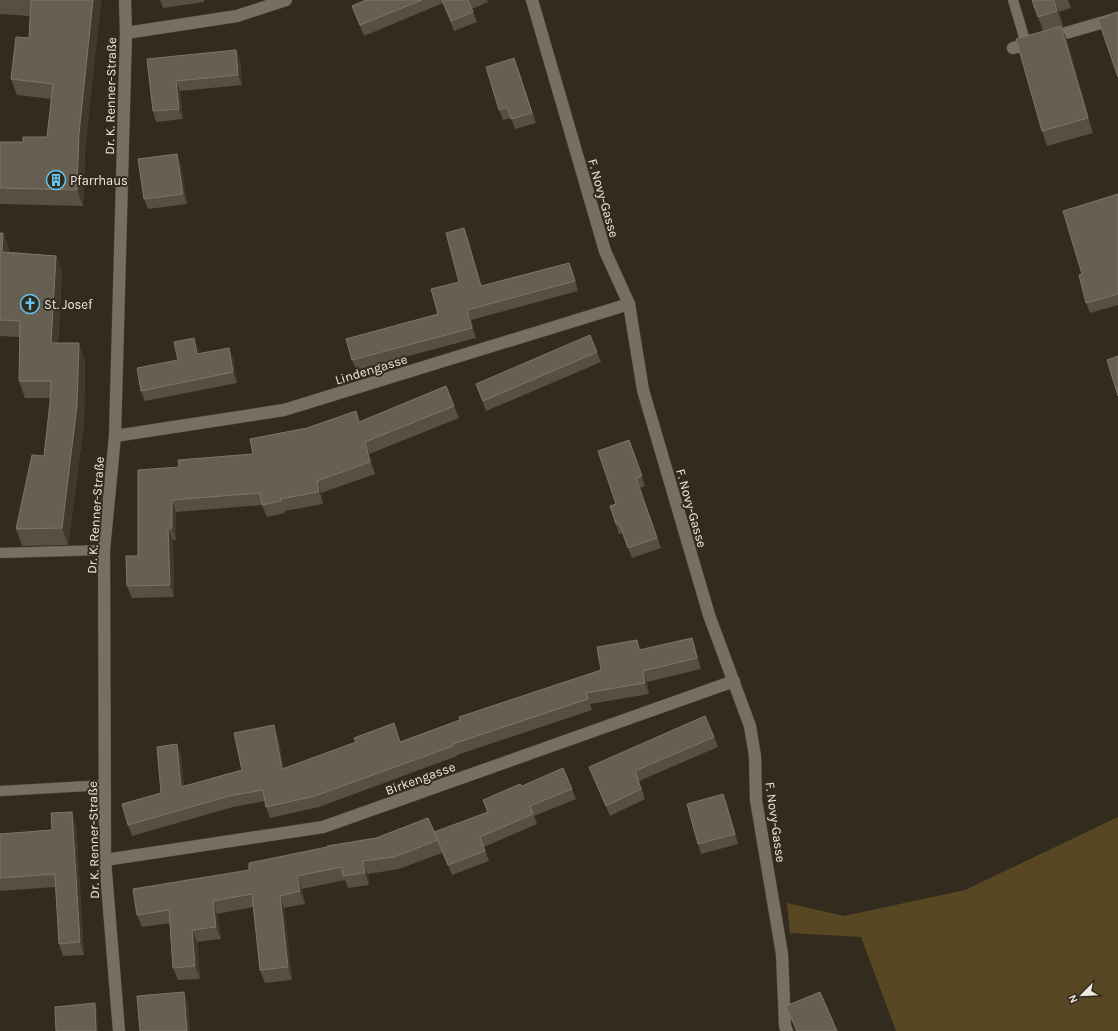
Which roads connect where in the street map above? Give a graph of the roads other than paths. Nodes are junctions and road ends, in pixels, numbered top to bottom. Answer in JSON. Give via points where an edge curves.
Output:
{"nodes":[{"id":1,"x":125,"y":0,"type":"edge"},
{"id":2,"x":286,"y":0,"type":"edge"},
{"id":3,"x":532,"y":0,"type":"edge"},
{"id":4,"x":1013,"y":0,"type":"edge"},
{"id":5,"x":1118,"y":18,"type":"edge"},
{"id":6,"x":126,"y":33,"type":"junction"},
{"id":7,"x":1024,"y":37,"type":"edge"},
{"id":8,"x":1013,"y":48,"type":"dead end"},
{"id":9,"x":629,"y":304,"type":"junction"},
{"id":10,"x":115,"y":436,"type":"junction"},
{"id":11,"x":104,"y":550,"type":"junction"},
{"id":12,"x":0,"y":553,"type":"edge"},
{"id":13,"x":734,"y":681,"type":"junction"},
{"id":14,"x":105,"y":785,"type":"junction"},
{"id":15,"x":0,"y":791,"type":"edge"},
{"id":16,"x":105,"y":860,"type":"junction"},
{"id":17,"x":119,"y":1031,"type":"edge"},
{"id":18,"x":787,"y":1031,"type":"edge"}],
"edges":[{"from":1,"to":6,"type":"street","name":"Dr. K. Renner-Straße"},
{"from":2,"to":6,"type":"street","via":[[237,16]]},
{"from":3,"to":9,"type":"street","name":"F. Novy-Gasse","via":[[605,251]]},
{"from":4,"to":7,"type":"lane"},
{"from":5,"to":8,"type":"street"},
{"from":6,"to":10,"type":"street","name":"Dr. K. Renner-Straße"},
{"from":9,"to":10,"type":"street","name":"Lindengasse","via":[[284,410]]},
{"from":9,"to":13,"type":"street","name":"F. Novy-Gasse","via":[[643,390],[709,615]]},
{"from":10,"to":11,"type":"street","name":"Dr. K. Renner-Straße"},
{"from":11,"to":12,"type":"lane"},
{"from":11,"to":14,"type":"street","name":"Dr. K. Renner-Straße"},
{"from":13,"to":16,"type":"street","name":"Birkengasse","via":[[323,827]]},
{"from":13,"to":18,"type":"street","name":"F. Novy-Gasse","via":[[750,726],[755,756],[756,800],[782,954]]},
{"from":14,"to":15,"type":"lane"},
{"from":14,"to":16,"type":"street","name":"Dr. K. Renner-Straße"},
{"from":16,"to":17,"type":"street","name":"Dr. K. Renner-Straße"}]}
